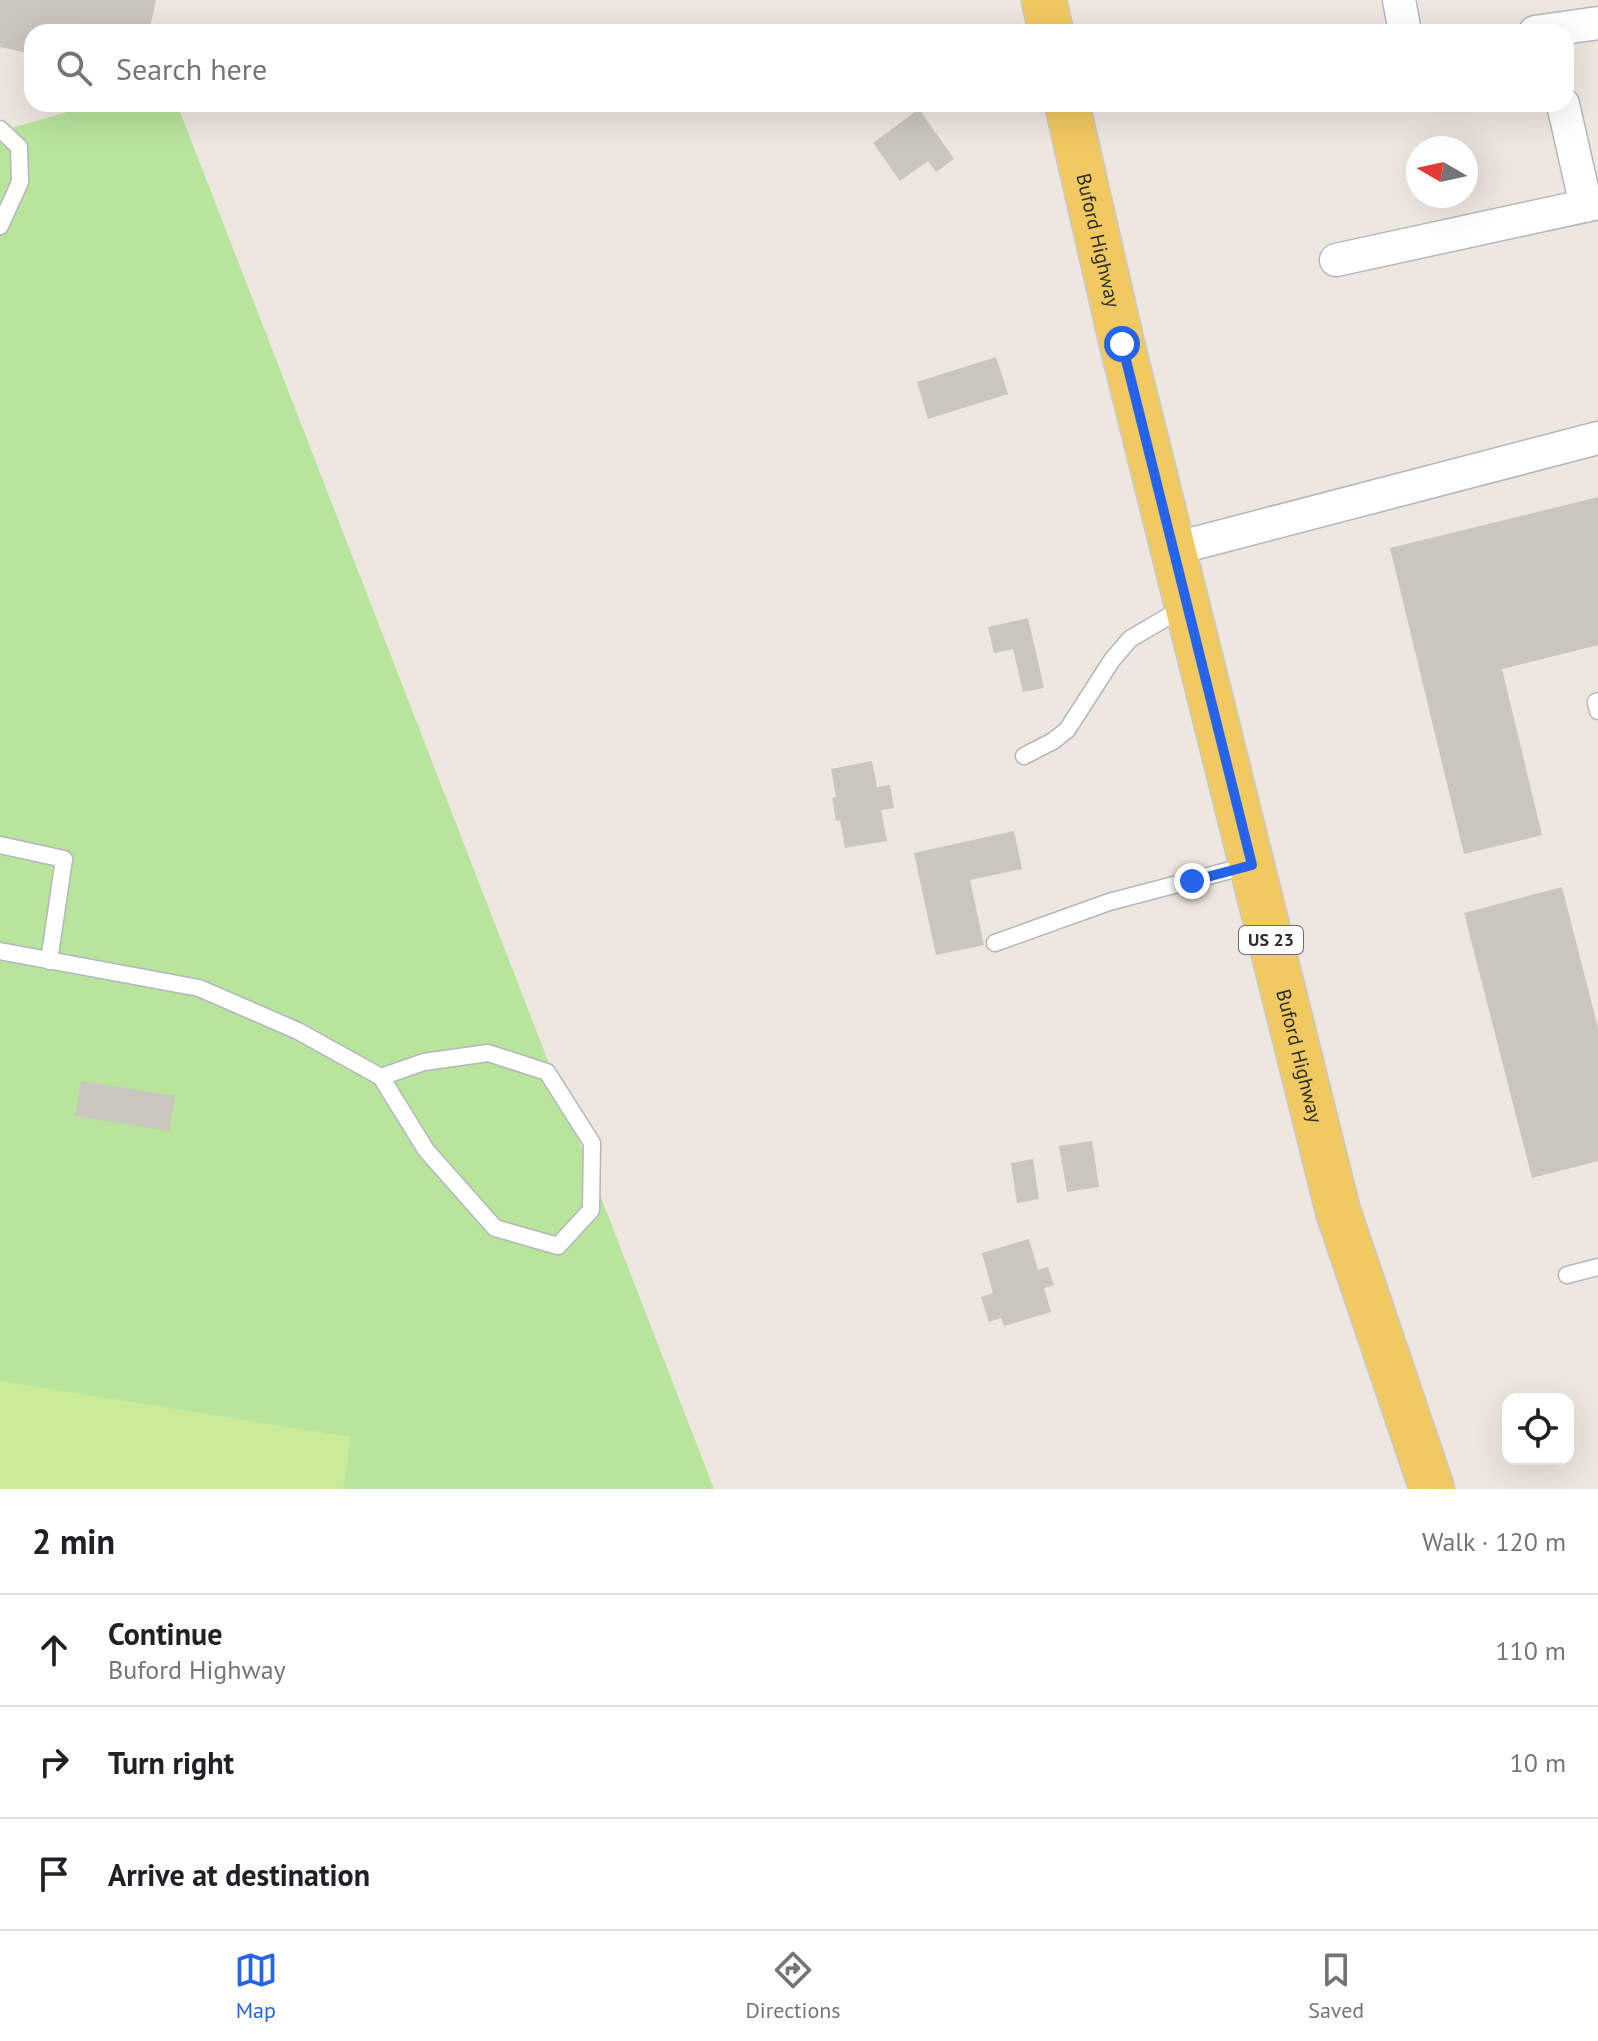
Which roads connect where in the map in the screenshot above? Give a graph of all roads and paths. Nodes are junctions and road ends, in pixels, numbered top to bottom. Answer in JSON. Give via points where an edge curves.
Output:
{"nodes":[{"id":1,"x":1044,"y":0,"type":"edge"},
{"id":2,"x":1399,"y":0,"type":"edge"},
{"id":3,"x":1598,"y":23,"type":"edge"},
{"id":4,"x":1049,"y":24,"type":"edge"},
{"id":5,"x":1404,"y":24,"type":"edge"},
{"id":6,"x":1574,"y":26,"type":"edge"},
{"id":7,"x":1069,"y":112,"type":"edge"},
{"id":8,"x":1565,"y":112,"type":"edge"},
{"id":9,"x":0,"y":129,"type":"edge"},
{"id":10,"x":6,"y":200,"type":"edge"},
{"id":11,"x":1592,"y":204,"type":"edge"},
{"id":12,"x":0,"y":226,"type":"edge"},
{"id":13,"x":1336,"y":260,"type":"dead end"},
{"id":14,"x":1598,"y":438,"type":"edge"},
{"id":15,"x":1173,"y":549,"type":"junction"},
{"id":16,"x":1187,"y":605,"type":"junction"},
{"id":17,"x":1598,"y":701,"type":"edge"},
{"id":18,"x":1598,"y":711,"type":"edge"},
{"id":19,"x":1024,"y":756,"type":"dead end"},
{"id":20,"x":0,"y":845,"type":"edge"},
{"id":21,"x":1252,"y":865,"type":"junction"},
{"id":22,"x":995,"y":943,"type":"dead end"},
{"id":23,"x":0,"y":951,"type":"edge"},
{"id":24,"x":49,"y":961,"type":"junction"},
{"id":25,"x":381,"y":1077,"type":"junction"},
{"id":26,"x":1598,"y":1267,"type":"edge"},
{"id":27,"x":1567,"y":1275,"type":"dead end"},
{"id":28,"x":1432,"y":1489,"type":"edge"}],
"edges":[{"from":1,"to":4,"type":"main road"},
{"from":2,"to":5,"type":"street"},
{"from":3,"to":6,"type":"street"},
{"from":7,"to":15,"type":"main road","name":"Buford Highway","number":"US 23"},
{"from":8,"to":11,"type":"street"},
{"from":9,"to":10,"type":"lane","via":[[19,147],[20,182]]},
{"from":10,"to":12,"type":"lane"},
{"from":11,"to":13,"type":"street"},
{"from":14,"to":15,"type":"street"},
{"from":15,"to":16,"type":"main road","name":"Buford Highway","number":"US 23"},
{"from":16,"to":19,"type":"lane","via":[[1130,639],[1067,730]]},
{"from":16,"to":21,"type":"main road","name":"Buford Highway","number":"US 23"},
{"from":17,"to":18,"type":"lane"},
{"from":20,"to":24,"type":"lane","via":[[64,859]]},
{"from":21,"to":22,"type":"lane","via":[[1109,902]]},
{"from":21,"to":28,"type":"main road","name":"Buford Highway","number":"US 23","via":[[1338,1211]]},
{"from":23,"to":24,"type":"lane"},
{"from":24,"to":25,"type":"lane","via":[[199,988],[298,1031]]},
{"from":25,"to":25,"type":"lane","via":[[426,1150],[495,1228],[558,1246],[591,1210],[592,1143],[547,1072],[488,1053],[424,1062]]},
{"from":26,"to":27,"type":"lane"}]}
